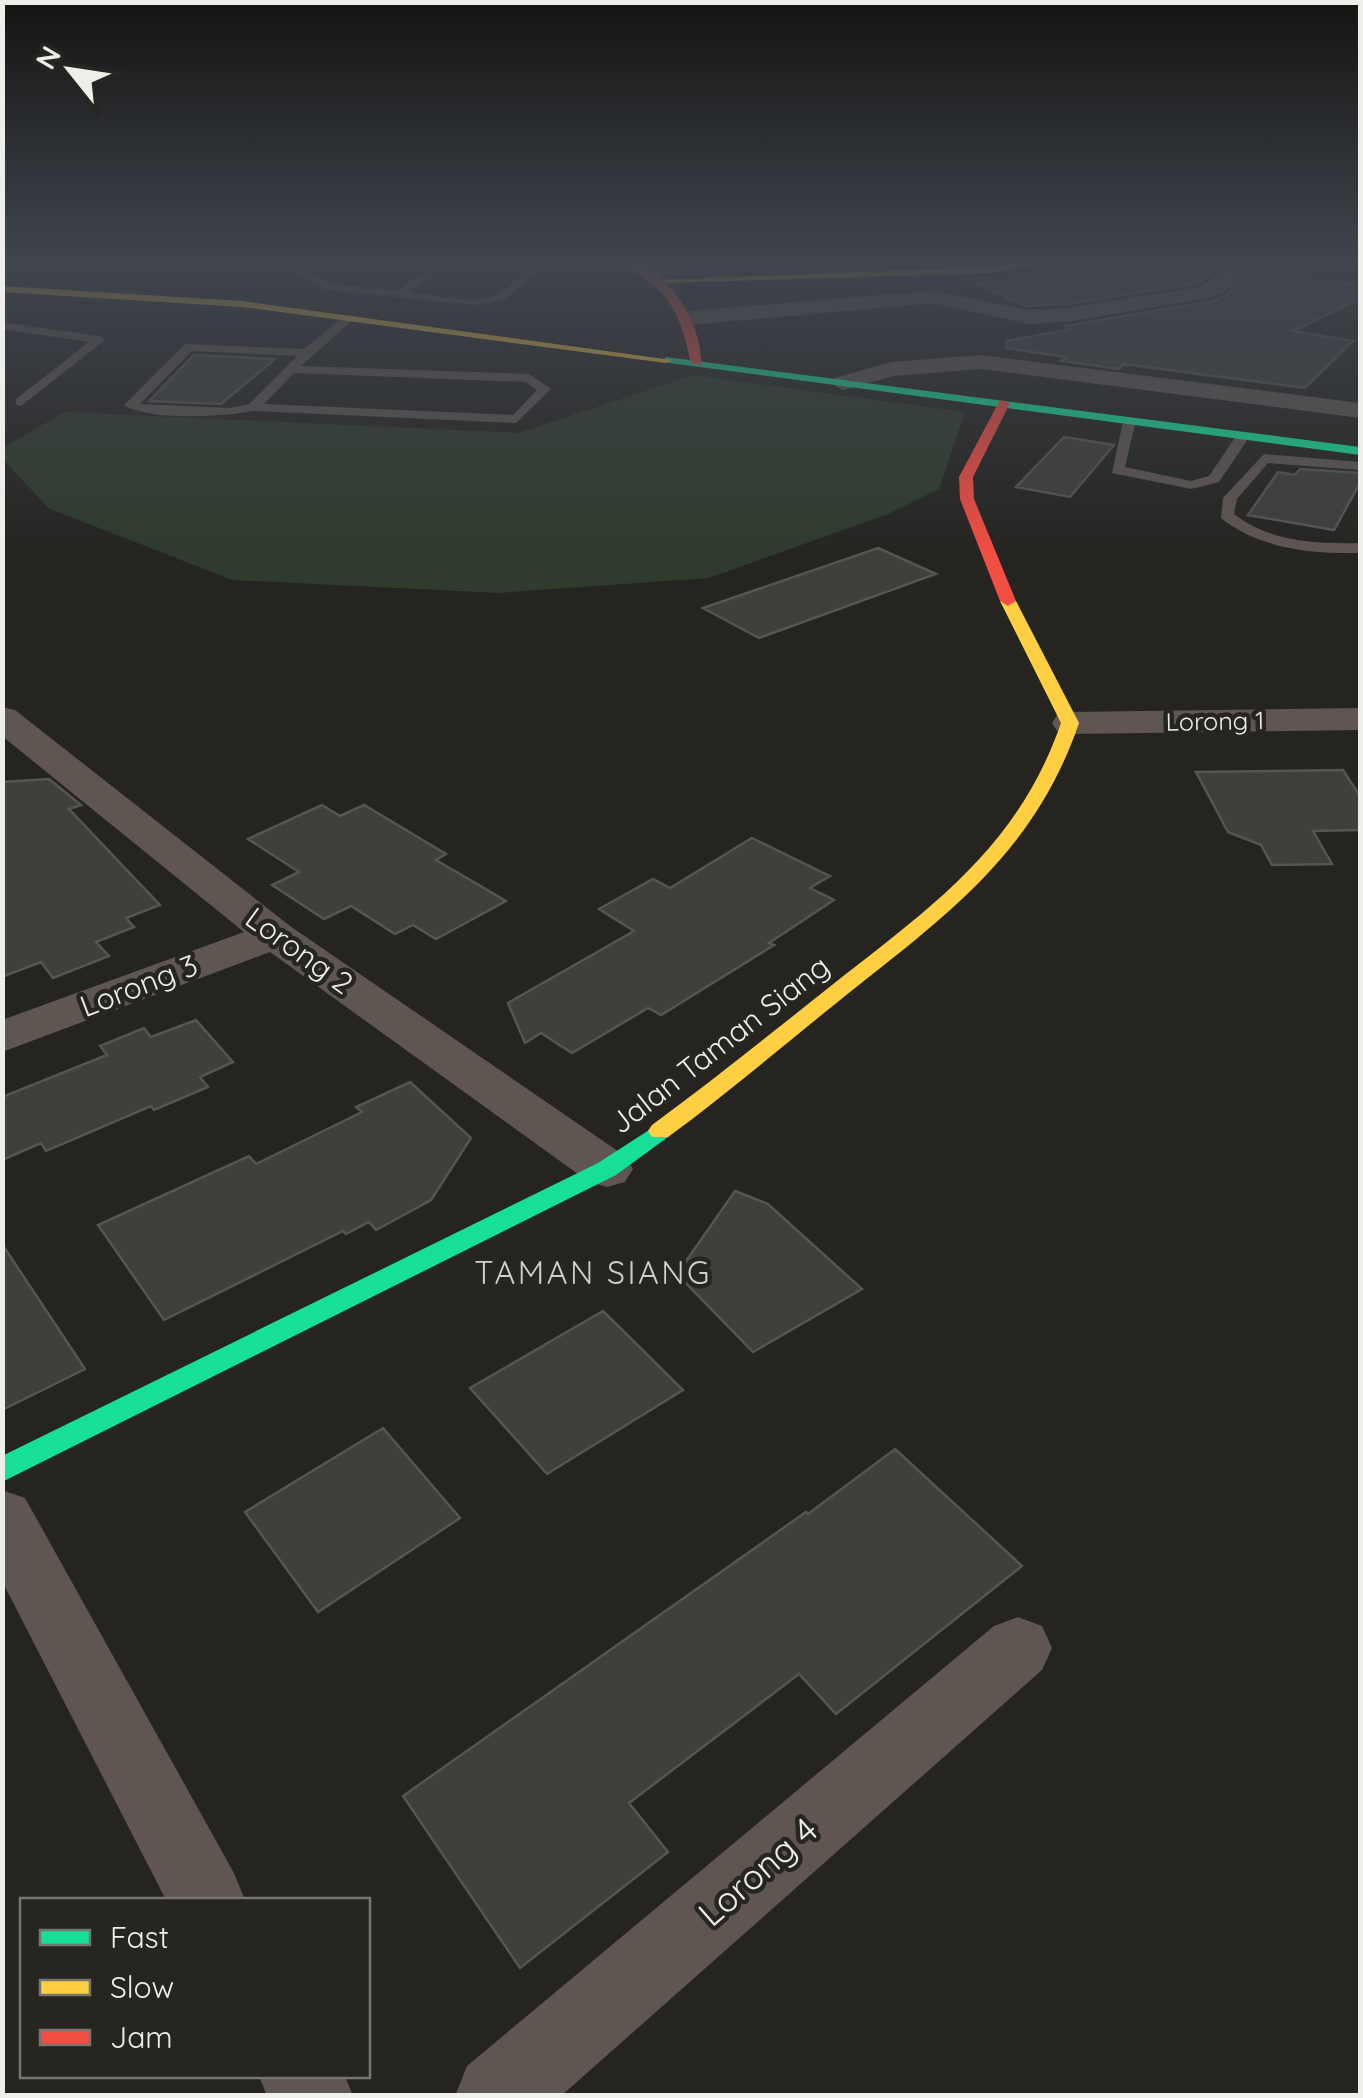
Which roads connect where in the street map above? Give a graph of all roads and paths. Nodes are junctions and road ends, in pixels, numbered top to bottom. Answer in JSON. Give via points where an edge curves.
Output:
{"nodes":[{"id":1,"x":76,"y":358,"type":"edge"},
{"id":2,"x":178,"y":358,"type":"edge"},
{"id":3,"x":303,"y":358,"type":"edge"},
{"id":4,"x":659,"y":358,"type":"edge"},
{"id":5,"x":697,"y":358,"type":"edge"},
{"id":6,"x":698,"y":363,"type":"junction"},
{"id":7,"x":293,"y":369,"type":"junction"},
{"id":8,"x":844,"y":384,"type":"junction"},
{"id":9,"x":21,"y":402,"type":"dead end"},
{"id":10,"x":1004,"y":403,"type":"junction"},
{"id":11,"x":253,"y":407,"type":"junction"},
{"id":12,"x":1360,"y":411,"type":"edge"},
{"id":13,"x":1129,"y":420,"type":"junction"},
{"id":14,"x":1243,"y":436,"type":"junction"},
{"id":15,"x":1360,"y":452,"type":"edge"},
{"id":16,"x":1360,"y":466,"type":"edge"},
{"id":17,"x":1360,"y":548,"type":"edge"},
{"id":18,"x":2,"y":718,"type":"edge"},
{"id":19,"x":1360,"y":719,"type":"edge"},
{"id":20,"x":1070,"y":724,"type":"junction"},
{"id":21,"x":274,"y":935,"type":"junction"},
{"id":22,"x":2,"y":1037,"type":"edge"},
{"id":23,"x":607,"y":1169,"type":"junction"},
{"id":24,"x":2,"y":1470,"type":"edge"},
{"id":25,"x":2,"y":1517,"type":"edge"},
{"id":26,"x":1018,"y":1648,"type":"dead end"},
{"id":27,"x":206,"y":1898,"type":"edge"},
{"id":28,"x":497,"y":2096,"type":"edge"}],
"edges":[{"from":1,"to":9,"type":"lane"},
{"from":2,"to":11,"type":"lane","via":[[131,406],[230,412]]},
{"from":3,"to":7,"type":"lane"},
{"from":4,"to":6,"type":"street"},
{"from":5,"to":6,"type":"street"},
{"from":6,"to":8,"type":"street"},
{"from":7,"to":11,"type":"lane"},
{"from":7,"to":11,"type":"lane","via":[[529,378],[545,388],[516,418]]},
{"from":8,"to":10,"type":"street"},
{"from":8,"to":12,"type":"street","via":[[892,369],[981,362]]},
{"from":10,"to":13,"type":"street"},
{"from":10,"to":20,"type":"street","via":[[976,451],[966,477],[967,499],[1009,603]]},
{"from":13,"to":14,"type":"street"},
{"from":13,"to":14,"type":"lane","via":[[1117,470],[1191,485],[1214,479]]},
{"from":14,"to":15,"type":"street"},
{"from":16,"to":17,"type":"lane","via":[[1264,458],[1230,498],[1226,514],[1282,541]]},
{"from":18,"to":21,"type":"street","name":"Lorong 2"},
{"from":19,"to":20,"type":"street","name":"Lorong 1"},
{"from":20,"to":23,"type":"street","name":"Jalan Taman Siang","via":[[1041,796],[984,866],[718,1090]]},
{"from":21,"to":22,"type":"street","name":"Lorong 3"},
{"from":21,"to":23,"type":"street","name":"Lorong 2"},
{"from":23,"to":24,"type":"street","name":"Jalan Taman Siang"},
{"from":25,"to":27,"type":"street"},
{"from":26,"to":28,"type":"street","name":"Lorong 4"}]}
